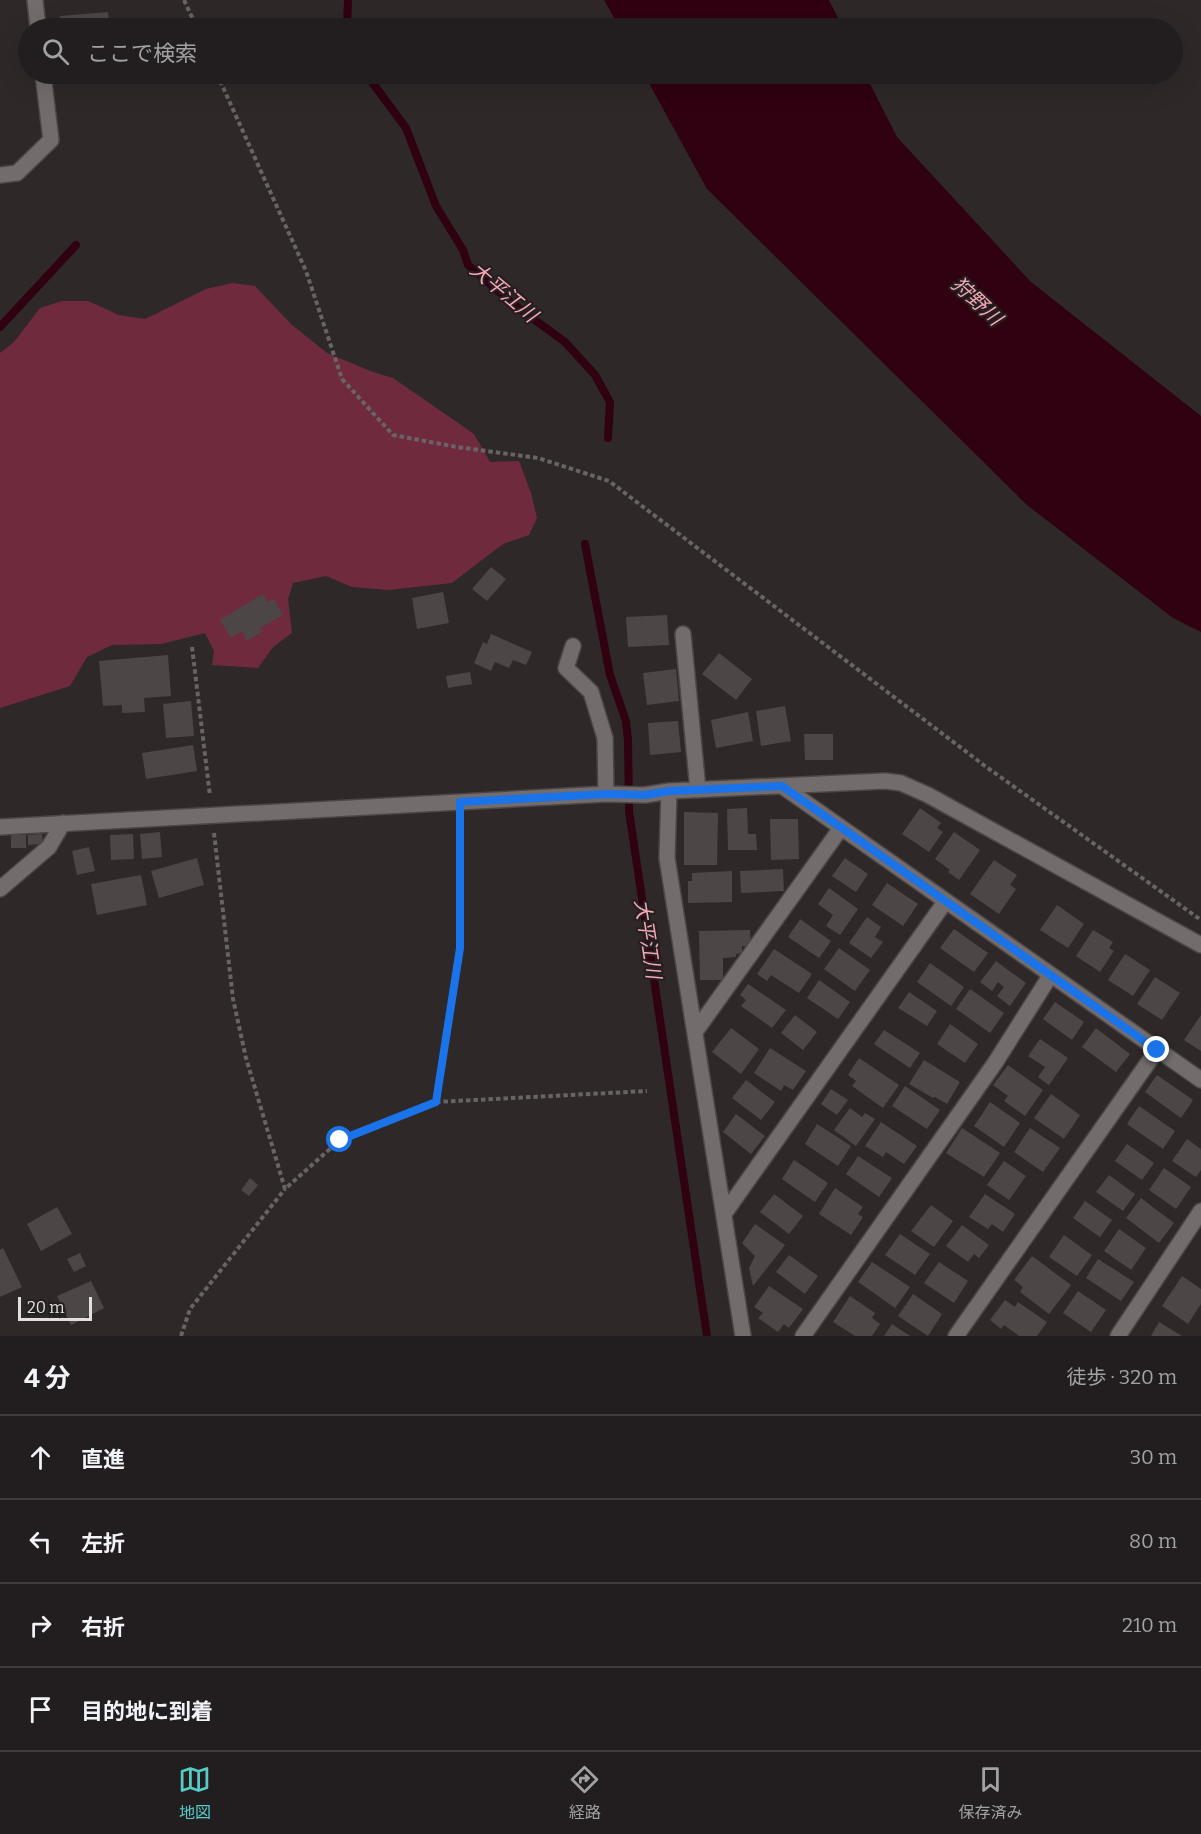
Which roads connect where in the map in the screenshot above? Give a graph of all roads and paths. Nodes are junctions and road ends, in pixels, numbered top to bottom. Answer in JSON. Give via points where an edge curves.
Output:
{"nodes":[{"id":1,"x":35,"y":0,"type":"edge"},
{"id":2,"x":184,"y":0,"type":"edge"},
{"id":3,"x":37,"y":18,"type":"edge"},
{"id":4,"x":192,"y":18,"type":"edge"},
{"id":5,"x":44,"y":84,"type":"edge"},
{"id":6,"x":221,"y":84,"type":"edge"},
{"id":7,"x":0,"y":175,"type":"edge"},
{"id":8,"x":682,"y":634,"type":"dead end"},
{"id":9,"x":192,"y":646,"type":"dead end"},
{"id":10,"x":573,"y":646,"type":"dead end"},
{"id":11,"x":782,"y":786,"type":"junction"},
{"id":12,"x":698,"y":790,"type":"junction"},
{"id":13,"x":669,"y":791,"type":"junction"},
{"id":14,"x":609,"y":794,"type":"junction"},
{"id":15,"x":460,"y":802,"type":"junction"},
{"id":16,"x":212,"y":814,"type":"junction"},
{"id":17,"x":63,"y":824,"type":"junction"},
{"id":18,"x":0,"y":827,"type":"edge"},
{"id":19,"x":841,"y":828,"type":"junction"},
{"id":20,"x":0,"y":890,"type":"edge"},
{"id":21,"x":945,"y":902,"type":"junction"},
{"id":22,"x":1201,"y":920,"type":"edge"},
{"id":23,"x":1201,"y":945,"type":"edge"},
{"id":24,"x":1050,"y":976,"type":"junction"},
{"id":25,"x":695,"y":1032,"type":"junction"},
{"id":26,"x":1157,"y":1050,"type":"junction"},
{"id":27,"x":1201,"y":1080,"type":"edge"},
{"id":28,"x":647,"y":1092,"type":"dead end"},
{"id":29,"x":436,"y":1102,"type":"junction"},
{"id":30,"x":285,"y":1189,"type":"junction"},
{"id":31,"x":1201,"y":1211,"type":"edge"},
{"id":32,"x":724,"y":1214,"type":"junction"},
{"id":33,"x":743,"y":1331,"type":"edge"},
{"id":34,"x":181,"y":1336,"type":"edge"},
{"id":35,"x":756,"y":1336,"type":"edge"},
{"id":36,"x":803,"y":1336,"type":"edge"},
{"id":37,"x":956,"y":1336,"type":"edge"},
{"id":38,"x":1118,"y":1336,"type":"edge"}],
"edges":[{"from":1,"to":3,"type":"street"},
{"from":2,"to":4,"type":"path"},
{"from":5,"to":7,"type":"street","via":[[51,140],[17,173]]},
{"from":6,"to":22,"type":"path","via":[[306,272],[342,379],[393,435],[538,458],[609,481],[986,766]]},
{"from":8,"to":12,"type":"street"},
{"from":9,"to":16,"type":"path"},
{"from":10,"to":14,"type":"street","via":[[566,668],[591,692],[605,738]]},
{"from":11,"to":12,"type":"street"},
{"from":11,"to":19,"type":"street"},
{"from":11,"to":23,"type":"street","via":[[885,781],[912,787]]},
{"from":12,"to":13,"type":"street"},
{"from":13,"to":14,"type":"street"},
{"from":13,"to":25,"type":"street","via":[[667,858]]},
{"from":14,"to":15,"type":"street"},
{"from":15,"to":16,"type":"street"},
{"from":15,"to":29,"type":"path","via":[[460,948]]},
{"from":16,"to":17,"type":"street"},
{"from":16,"to":30,"type":"path","via":[[233,999],[246,1058]]},
{"from":17,"to":18,"type":"street"},
{"from":17,"to":20,"type":"street","via":[[49,847]]},
{"from":19,"to":21,"type":"street"},
{"from":19,"to":25,"type":"street"},
{"from":21,"to":24,"type":"street"},
{"from":21,"to":32,"type":"street"},
{"from":24,"to":26,"type":"street"},
{"from":24,"to":36,"type":"street","via":[[995,1063]]},
{"from":25,"to":32,"type":"street"},
{"from":26,"to":27,"type":"street"},
{"from":26,"to":37,"type":"street"},
{"from":28,"to":29,"type":"path"},
{"from":29,"to":30,"type":"path","via":[[340,1140]]},
{"from":30,"to":34,"type":"path","via":[[190,1309]]},
{"from":31,"to":38,"type":"street"},
{"from":32,"to":33,"type":"street"},
{"from":33,"to":35,"type":"street"}]}
